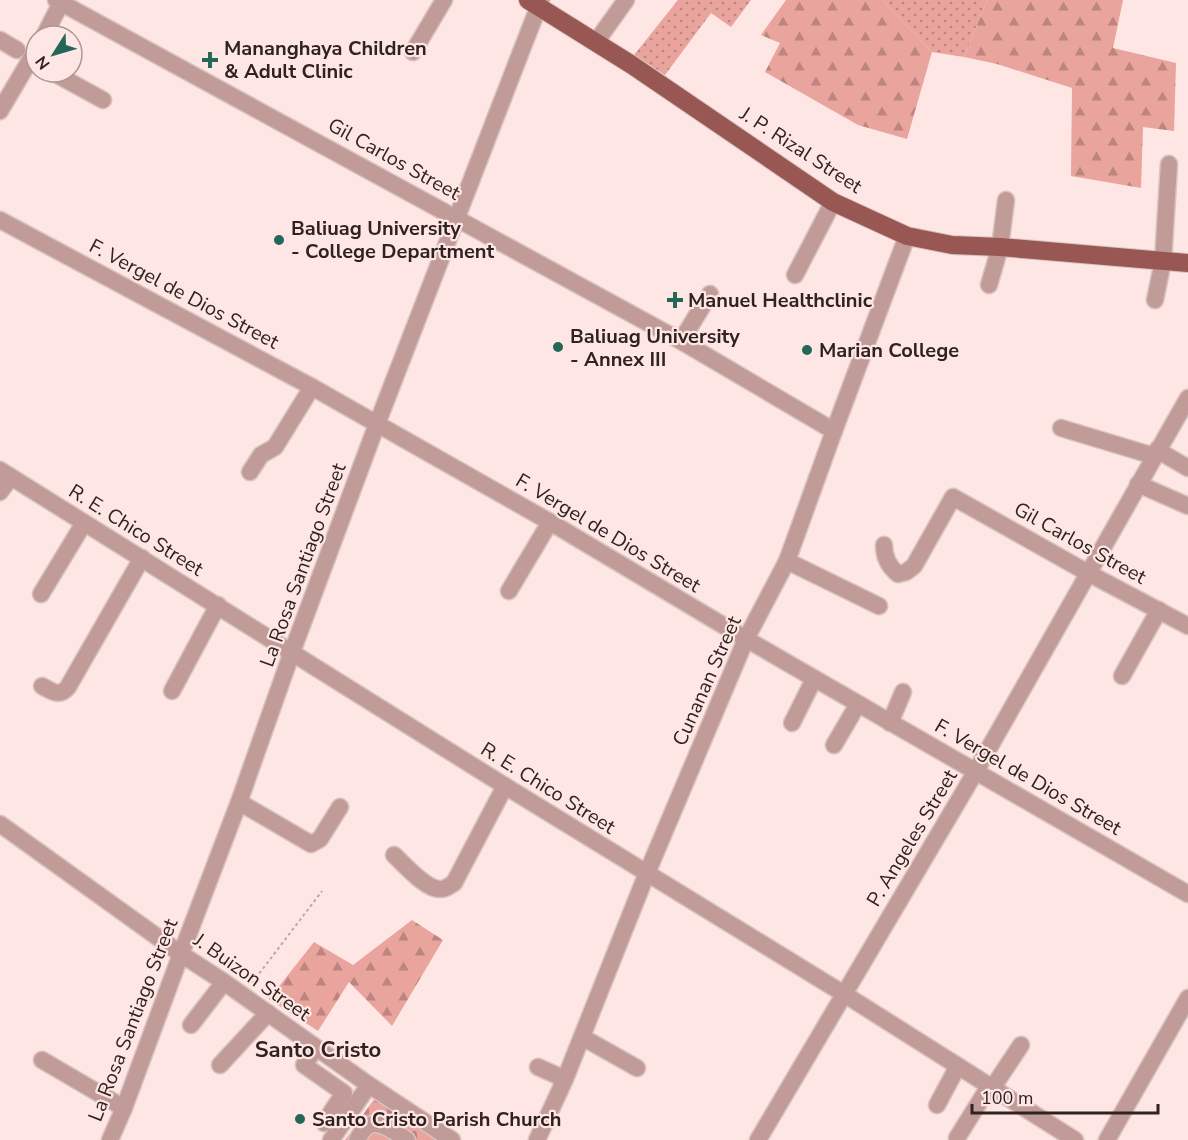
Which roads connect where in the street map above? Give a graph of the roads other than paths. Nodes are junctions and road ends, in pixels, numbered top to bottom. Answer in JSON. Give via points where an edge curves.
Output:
{"nodes":[{"id":1,"x":444,"y":0,"type":"edge"},
{"id":2,"x":626,"y":0,"type":"edge"},
{"id":3,"x":59,"y":1,"type":"edge"},
{"id":4,"x":536,"y":2,"type":"edge"},
{"id":5,"x":49,"y":24,"type":"edge"},
{"id":6,"x":0,"y":40,"type":"edge"},
{"id":7,"x":596,"y":42,"type":"junction"},
{"id":8,"x":16,"y":50,"type":"dead end"},
{"id":9,"x":413,"y":52,"type":"dead end"},
{"id":10,"x":24,"y":74,"type":"edge"},
{"id":11,"x":75,"y":84,"type":"edge"},
{"id":12,"x":103,"y":99,"type":"dead end"},
{"id":13,"x":0,"y":111,"type":"edge"},
{"id":14,"x":1169,"y":164,"type":"dead end"},
{"id":15,"x":1006,"y":200,"type":"dead end"},
{"id":16,"x":833,"y":202,"type":"junction"},
{"id":17,"x":456,"y":217,"type":"junction"},
{"id":18,"x":0,"y":220,"type":"edge"},
{"id":19,"x":907,"y":236,"type":"junction"},
{"id":20,"x":1000,"y":247,"type":"junction"},
{"id":21,"x":1163,"y":261,"type":"junction"},
{"id":22,"x":1188,"y":262,"type":"edge"},
{"id":23,"x":795,"y":275,"type":"dead end"},
{"id":24,"x":989,"y":285,"type":"dead end"},
{"id":25,"x":710,"y":294,"type":"dead end"},
{"id":26,"x":1155,"y":300,"type":"dead end"},
{"id":27,"x":681,"y":341,"type":"junction"},
{"id":28,"x":312,"y":387,"type":"junction"},
{"id":29,"x":1188,"y":398,"type":"edge"},
{"id":30,"x":377,"y":424,"type":"junction"},
{"id":31,"x":1061,"y":428,"type":"dead end"},
{"id":32,"x":834,"y":431,"type":"junction"},
{"id":33,"x":1156,"y":453,"type":"junction"},
{"id":34,"x":1188,"y":468,"type":"edge"},
{"id":35,"x":250,"y":472,"type":"dead end"},
{"id":36,"x":5,"y":473,"type":"edge"},
{"id":37,"x":1138,"y":484,"type":"junction"},
{"id":38,"x":0,"y":492,"type":"edge"},
{"id":39,"x":1188,"y":506,"type":"edge"},
{"id":40,"x":550,"y":522,"type":"junction"},
{"id":41,"x":84,"y":523,"type":"junction"},
{"id":42,"x":884,"y":545,"type":"dead end"},
{"id":43,"x":142,"y":558,"type":"junction"},
{"id":44,"x":788,"y":561,"type":"junction"},
{"id":45,"x":1088,"y":573,"type":"junction"},
{"id":46,"x":509,"y":591,"type":"dead end"},
{"id":47,"x":41,"y":594,"type":"dead end"},
{"id":48,"x":218,"y":606,"type":"junction"},
{"id":49,"x":879,"y":606,"type":"dead end"},
{"id":50,"x":1159,"y":610,"type":"junction"},
{"id":51,"x":1188,"y":626,"type":"edge"},
{"id":52,"x":746,"y":639,"type":"junction"},
{"id":53,"x":292,"y":652,"type":"junction"},
{"id":54,"x":1122,"y":676,"type":"dead end"},
{"id":55,"x":814,"y":679,"type":"junction"},
{"id":56,"x":42,"y":686,"type":"dead end"},
{"id":57,"x":172,"y":691,"type":"dead end"},
{"id":58,"x":903,"y":692,"type":"dead end"},
{"id":59,"x":858,"y":704,"type":"junction"},
{"id":60,"x":792,"y":723,"type":"dead end"},
{"id":61,"x":890,"y":723,"type":"junction"},
{"id":62,"x":834,"y":745,"type":"dead end"},
{"id":63,"x":976,"y":771,"type":"junction"},
{"id":64,"x":505,"y":786,"type":"junction"},
{"id":65,"x":239,"y":802,"type":"junction"},
{"id":66,"x":340,"y":807,"type":"dead end"},
{"id":67,"x":0,"y":824,"type":"edge"},
{"id":68,"x":394,"y":855,"type":"dead end"},
{"id":69,"x":647,"y":873,"type":"junction"},
{"id":70,"x":1188,"y":894,"type":"edge"},
{"id":71,"x":181,"y":954,"type":"junction"},
{"id":72,"x":224,"y":982,"type":"junction"},
{"id":73,"x":844,"y":994,"type":"junction"},
{"id":74,"x":1188,"y":998,"type":"edge"},
{"id":75,"x":268,"y":1013,"type":"junction"},
{"id":76,"x":191,"y":1025,"type":"dead end"},
{"id":77,"x":582,"y":1037,"type":"junction"},
{"id":78,"x":1021,"y":1045,"type":"dead end"},
{"id":79,"x":315,"y":1048,"type":"junction"},
{"id":80,"x":42,"y":1060,"type":"dead end"},
{"id":81,"x":220,"y":1065,"type":"dead end"},
{"id":82,"x":958,"y":1066,"type":"junction"},
{"id":83,"x":537,"y":1067,"type":"dead end"},
{"id":84,"x":637,"y":1068,"type":"dead end"},
{"id":85,"x":565,"y":1079,"type":"junction"},
{"id":86,"x":369,"y":1086,"type":"junction"},
{"id":87,"x":992,"y":1086,"type":"junction"},
{"id":88,"x":937,"y":1105,"type":"dead end"},
{"id":89,"x":124,"y":1108,"type":"junction"},
{"id":90,"x":324,"y":1123,"type":"dead end"},
{"id":91,"x":957,"y":1138,"type":"dead end"},
{"id":92,"x":447,"y":1139,"type":"edge"},
{"id":93,"x":110,"y":1140,"type":"edge"},
{"id":94,"x":331,"y":1140,"type":"edge"},
{"id":95,"x":357,"y":1140,"type":"edge"},
{"id":96,"x":406,"y":1140,"type":"edge"},
{"id":97,"x":537,"y":1140,"type":"edge"},
{"id":98,"x":758,"y":1140,"type":"edge"},
{"id":99,"x":1075,"y":1140,"type":"edge"},
{"id":100,"x":1107,"y":1140,"type":"edge"}],
"edges":[{"from":1,"to":9,"type":"street"},
{"from":2,"to":7,"type":"street"},
{"from":3,"to":5,"type":"street"},
{"from":3,"to":17,"type":"street","name":"Gil Carlos Street"},
{"from":4,"to":7,"type":"main road","name":"J. P. Rizal Street"},
{"from":4,"to":17,"type":"street","name":"La Rosa Santiago Street"},
{"from":6,"to":8,"type":"street"},
{"from":7,"to":16,"type":"main road","name":"J. P. Rizal Street"},
{"from":10,"to":13,"type":"street"},
{"from":11,"to":12,"type":"street"},
{"from":14,"to":21,"type":"street"},
{"from":15,"to":20,"type":"street"},
{"from":16,"to":19,"type":"main road","name":"J. P. Rizal Street"},
{"from":16,"to":23,"type":"street"},
{"from":17,"to":27,"type":"street","name":"Gil Carlos Street"},
{"from":17,"to":30,"type":"street","name":"La Rosa Santiago Street"},
{"from":18,"to":28,"type":"street","name":"F. Vergel de Dios Street"},
{"from":19,"to":20,"type":"main road","name":"J. P. Rizal Street","via":[[952,245]]},
{"from":19,"to":32,"type":"street","name":"Cunanan Street"},
{"from":20,"to":21,"type":"main road","name":"J. P. Rizal Street"},
{"from":20,"to":24,"type":"street"},
{"from":21,"to":22,"type":"main road","name":"J. P. Rizal Street"},
{"from":21,"to":26,"type":"street"},
{"from":25,"to":27,"type":"street"},
{"from":27,"to":32,"type":"street","name":"Gil Carlos Street"},
{"from":28,"to":30,"type":"street","name":"F. Vergel de Dios Street"},
{"from":28,"to":35,"type":"street","via":[[275,447],[261,455]]},
{"from":29,"to":33,"type":"street","name":"P. Angeles Street"},
{"from":30,"to":40,"type":"street","name":"F. Vergel de Dios Street"},
{"from":30,"to":53,"type":"street","name":"La Rosa Santiago Street"},
{"from":31,"to":33,"type":"street"},
{"from":32,"to":44,"type":"street","name":"Cunanan Street"},
{"from":33,"to":34,"type":"street"},
{"from":33,"to":37,"type":"street","name":"P. Angeles Street"},
{"from":36,"to":38,"type":"street"},
{"from":36,"to":41,"type":"street","name":"R. E. Chico Street"},
{"from":37,"to":39,"type":"street"},
{"from":37,"to":45,"type":"street","name":"P. Angeles Street"},
{"from":40,"to":46,"type":"street"},
{"from":40,"to":52,"type":"street","name":"F. Vergel de Dios Street"},
{"from":41,"to":43,"type":"street","name":"R. E. Chico Street"},
{"from":41,"to":47,"type":"street"},
{"from":42,"to":45,"type":"street","name":"Gil Carlos Street","via":[[891,568],[898,574],[906,572],[914,566],[953,497]]},
{"from":43,"to":48,"type":"street","name":"R. E. Chico Street"},
{"from":43,"to":56,"type":"street","via":[[68,687],[58,693]]},
{"from":44,"to":49,"type":"street"},
{"from":44,"to":52,"type":"street","name":"Cunanan Street"},
{"from":45,"to":50,"type":"street","name":"Gil Carlos Street"},
{"from":45,"to":63,"type":"street","name":"P. Angeles Street"},
{"from":48,"to":53,"type":"street","name":"R. E. Chico Street"},
{"from":48,"to":57,"type":"street"},
{"from":50,"to":51,"type":"street","name":"Gil Carlos Street"},
{"from":50,"to":54,"type":"street"},
{"from":52,"to":55,"type":"street","name":"F. Vergel de Dios Street"},
{"from":52,"to":69,"type":"street","name":"Cunanan Street"},
{"from":53,"to":64,"type":"street","name":"R. E. Chico Street"},
{"from":53,"to":65,"type":"street","name":"La Rosa Santiago Street"},
{"from":55,"to":59,"type":"street","name":"F. Vergel de Dios Street"},
{"from":55,"to":60,"type":"street"},
{"from":58,"to":61,"type":"street"},
{"from":59,"to":61,"type":"street","name":"F. Vergel de Dios Street"},
{"from":59,"to":62,"type":"street"},
{"from":61,"to":63,"type":"street","name":"F. Vergel de Dios Street"},
{"from":63,"to":70,"type":"street","name":"F. Vergel de Dios Street"},
{"from":63,"to":73,"type":"street","name":"P. Angeles Street"},
{"from":64,"to":68,"type":"street","via":[[454,883],[439,890],[429,887]]},
{"from":64,"to":69,"type":"street","name":"R. E. Chico Street"},
{"from":65,"to":66,"type":"street","via":[[311,844],[320,839]]},
{"from":65,"to":71,"type":"street","name":"La Rosa Santiago Street"},
{"from":67,"to":71,"type":"street","name":"J. Buizon Street"},
{"from":69,"to":73,"type":"street","name":"R. E. Chico Street"},
{"from":69,"to":77,"type":"street","name":"Cunanan Street"},
{"from":71,"to":72,"type":"street","name":"J. Buizon Street"},
{"from":71,"to":89,"type":"street","name":"La Rosa Santiago Street"},
{"from":72,"to":75,"type":"street","name":"J. Buizon Street"},
{"from":72,"to":76,"type":"street"},
{"from":73,"to":82,"type":"street","name":"R. E. Chico Street"},
{"from":73,"to":98,"type":"street","name":"P. Angeles Street"},
{"from":74,"to":100,"type":"street"},
{"from":75,"to":79,"type":"street","name":"J. Buizon Street"},
{"from":75,"to":81,"type":"street"},
{"from":77,"to":84,"type":"street"},
{"from":77,"to":85,"type":"street","name":"Cunanan Street"},
{"from":78,"to":87,"type":"street"},
{"from":79,"to":86,"type":"street","name":"J. Buizon Street"},
{"from":79,"to":90,"type":"street","via":[[304,1065],[344,1093]]},
{"from":80,"to":89,"type":"street"},
{"from":82,"to":87,"type":"street","name":"R. E. Chico Street"},
{"from":82,"to":88,"type":"street"},
{"from":83,"to":85,"type":"street"},
{"from":85,"to":97,"type":"street","name":"Cunanan Street"},
{"from":86,"to":92,"type":"street","name":"J. Buizon Street"},
{"from":86,"to":94,"type":"street"},
{"from":87,"to":91,"type":"street"},
{"from":87,"to":99,"type":"street","name":"R. E. Chico Street"},
{"from":89,"to":93,"type":"street","name":"La Rosa Santiago Street"},
{"from":95,"to":96,"type":"street","via":[[364,1129],[379,1124]]}]}
